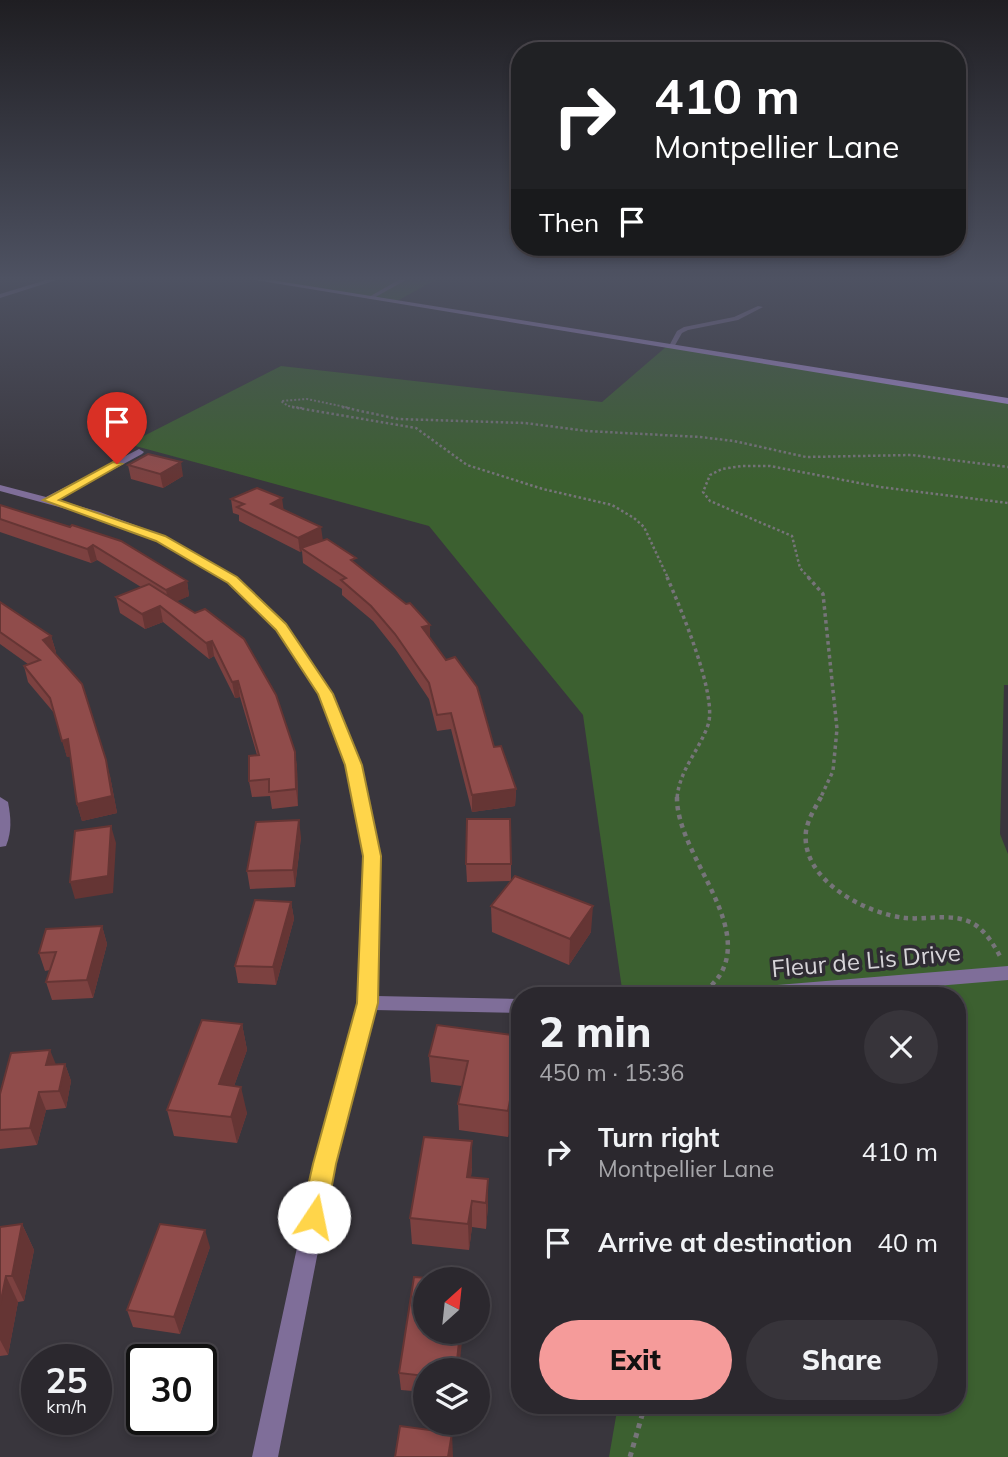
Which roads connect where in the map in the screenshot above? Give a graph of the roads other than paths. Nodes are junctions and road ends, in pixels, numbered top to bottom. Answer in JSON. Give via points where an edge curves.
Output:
{"nodes":[{"id":1,"x":666,"y":345,"type":"edge"},
{"id":2,"x":672,"y":346,"type":"joint"},
{"id":3,"x":1008,"y":401,"type":"edge"},
{"id":4,"x":139,"y":452,"type":"dead end"},
{"id":5,"x":0,"y":488,"type":"edge"},
{"id":6,"x":49,"y":500,"type":"junction"},
{"id":7,"x":0,"y":802,"type":"edge"},
{"id":8,"x":0,"y":842,"type":"edge"},
{"id":9,"x":1008,"y":973,"type":"edge"},
{"id":10,"x":838,"y":987,"type":"edge"},
{"id":11,"x":367,"y":1003,"type":"junction"},
{"id":12,"x":511,"y":1006,"type":"edge"},
{"id":13,"x":265,"y":1457,"type":"edge"}],
"edges":[{"from":1,"to":2,"type":"main road"},
{"from":2,"to":3,"type":"main road"},
{"from":4,"to":6,"type":"street"},
{"from":5,"to":6,"type":"street"},
{"from":6,"to":11,"type":"street","via":[[160,538],[232,580],[281,627],[325,694],[354,765],[372,856]]},
{"from":7,"to":8,"type":"street","via":[[4,820]]},
{"from":9,"to":10,"type":"street","name":"Fleur de Lis Drive"},
{"from":11,"to":12,"type":"street"},
{"from":11,"to":13,"type":"street","via":[[325,1164]]}]}
